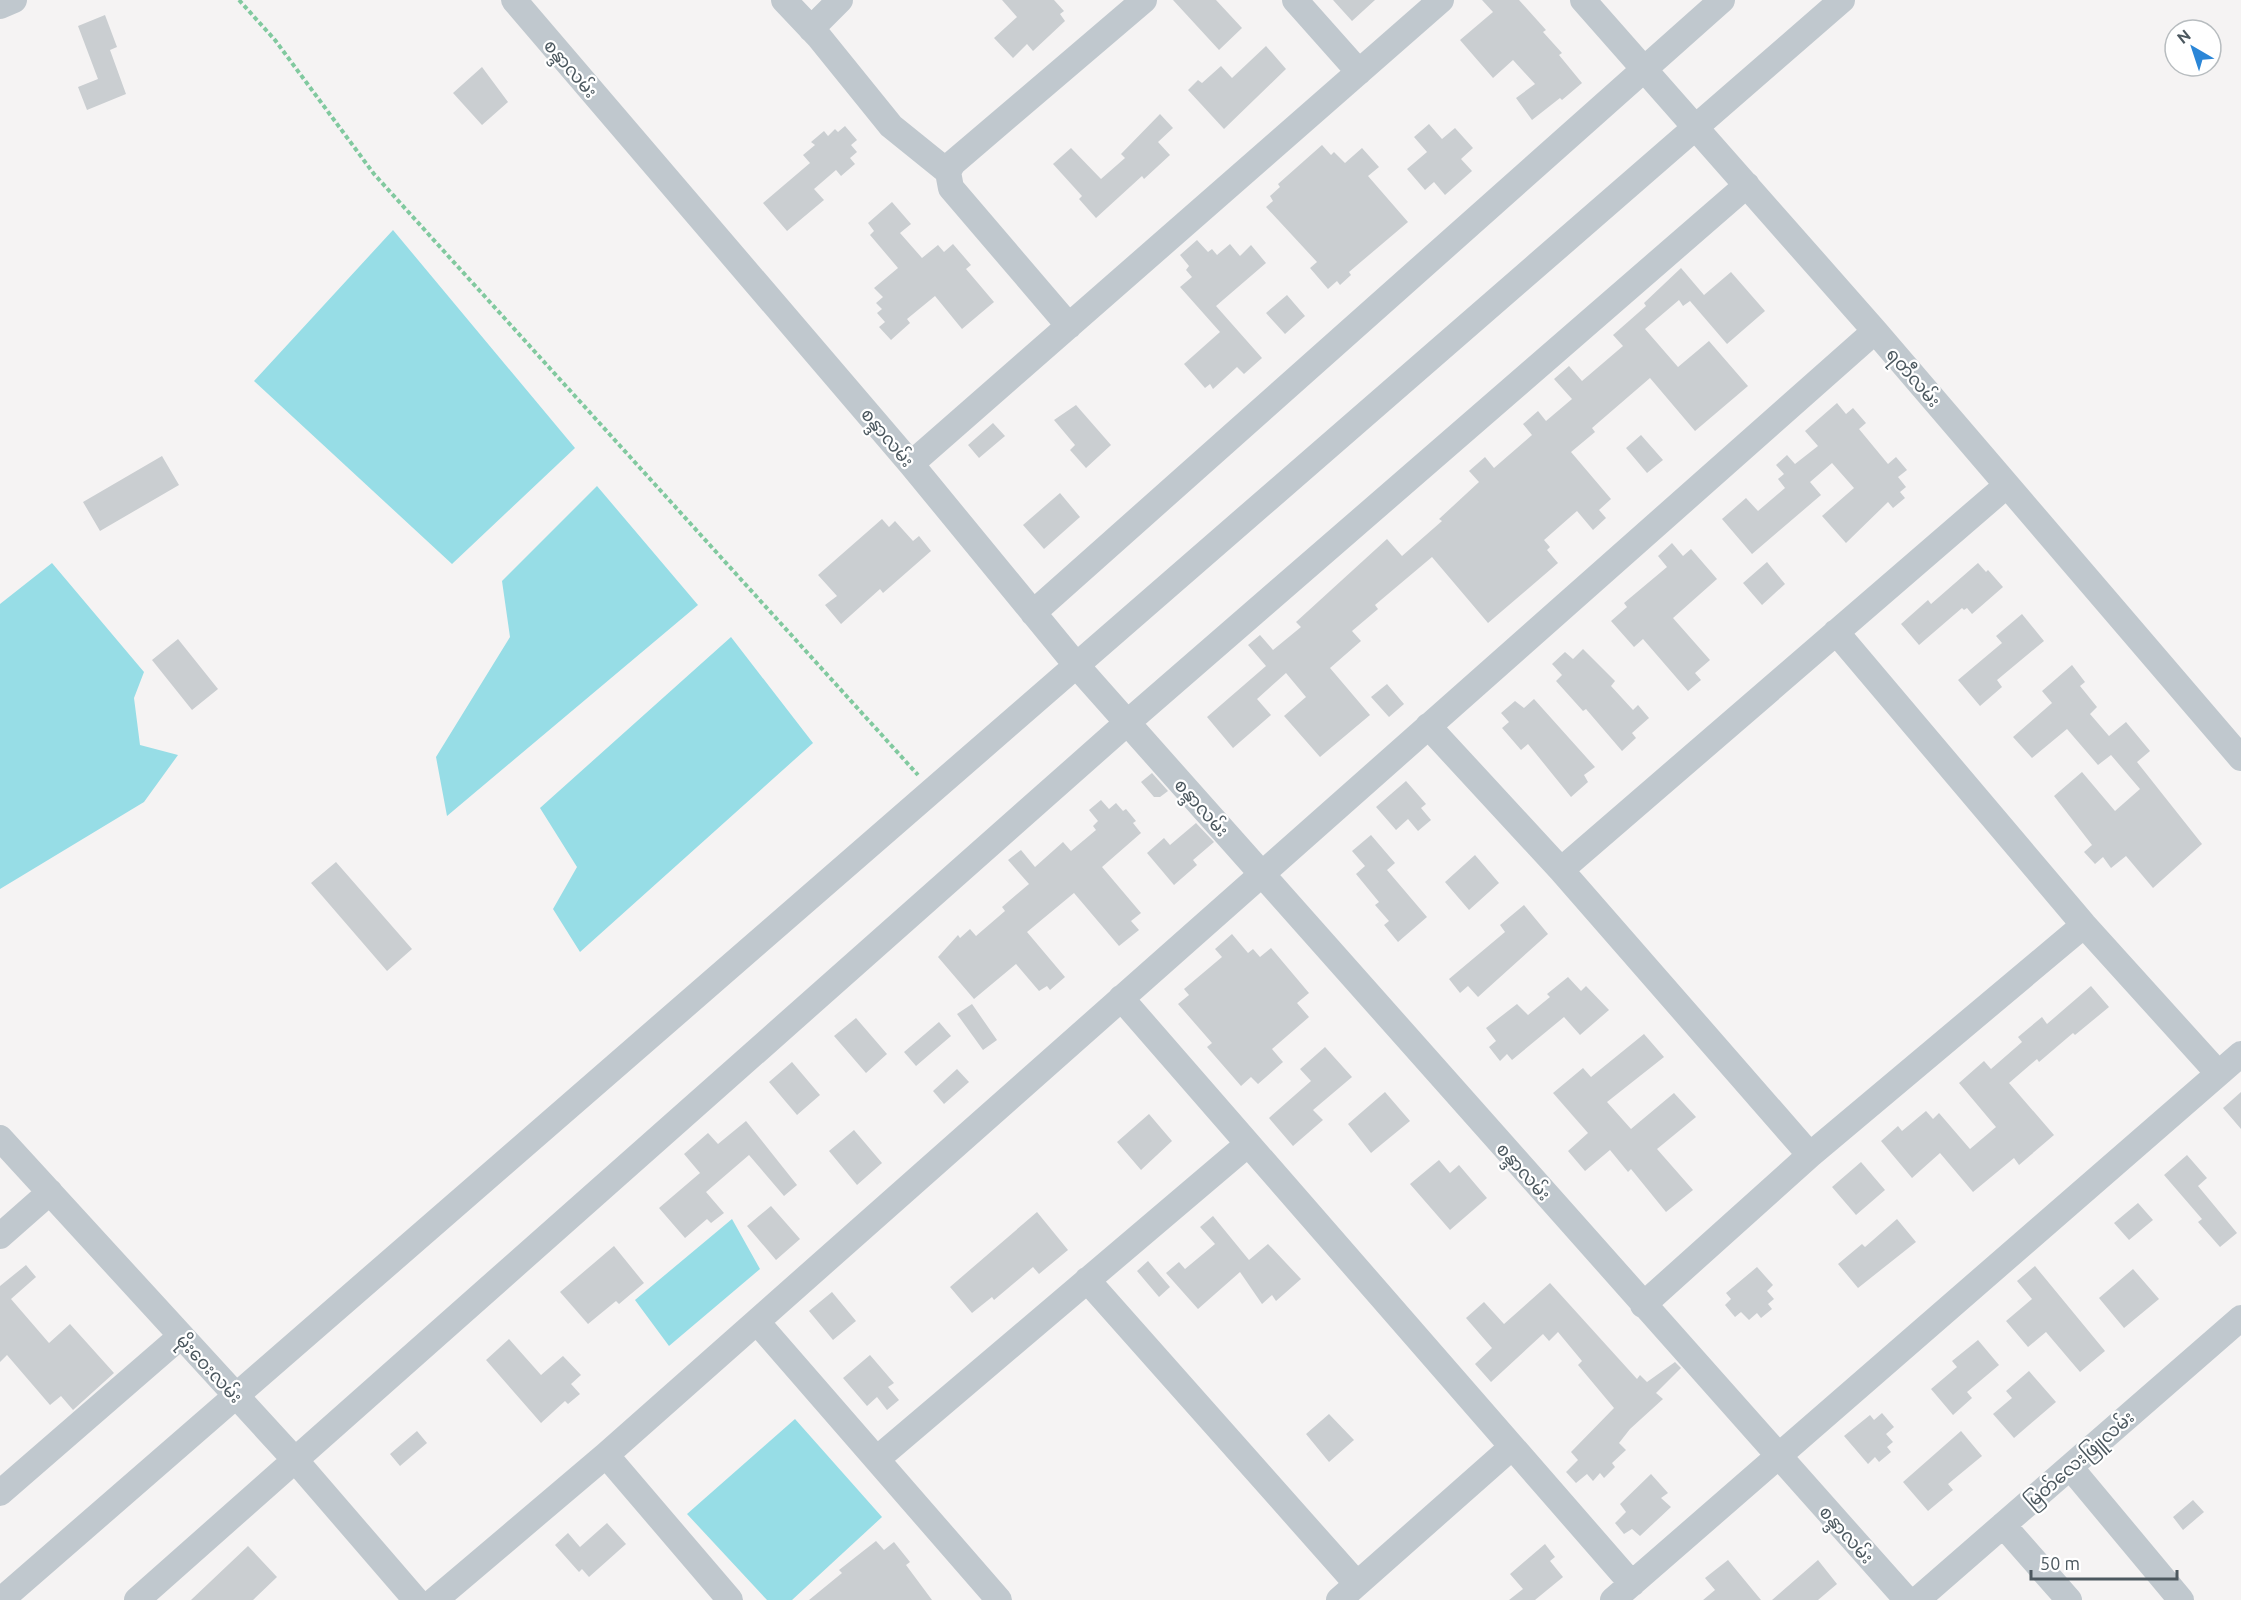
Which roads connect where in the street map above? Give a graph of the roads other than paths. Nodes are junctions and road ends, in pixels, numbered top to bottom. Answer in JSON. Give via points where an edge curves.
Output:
{"nodes":[{"id":1,"x":14,"y":0,"type":"edge"},
{"id":2,"x":514,"y":0,"type":"edge"},
{"id":3,"x":784,"y":0,"type":"edge"},
{"id":4,"x":840,"y":0,"type":"edge"},
{"id":5,"x":1144,"y":0,"type":"edge"},
{"id":6,"x":1295,"y":0,"type":"edge"},
{"id":7,"x":1442,"y":0,"type":"edge"},
{"id":8,"x":1583,"y":0,"type":"edge"},
{"id":9,"x":1722,"y":0,"type":"edge"},
{"id":10,"x":1842,"y":0,"type":"edge"},
{"id":11,"x":0,"y":6,"type":"edge"},
{"id":12,"x":811,"y":29,"type":"junction"},
{"id":13,"x":1644,"y":68,"type":"junction"},
{"id":14,"x":1359,"y":72,"type":"junction"},
{"id":15,"x":1695,"y":126,"type":"junction"},
{"id":16,"x":948,"y":172,"type":"junction"},
{"id":17,"x":1747,"y":185,"type":"junction"},
{"id":18,"x":1069,"y":326,"type":"junction"},
{"id":19,"x":1875,"y":331,"type":"junction"},
{"id":20,"x":911,"y":464,"type":"junction"},
{"id":21,"x":2007,"y":485,"type":"junction"},
{"id":22,"x":1033,"y":613,"type":"junction"},
{"id":23,"x":1836,"y":632,"type":"junction"},
{"id":24,"x":1077,"y":666,"type":"junction"},
{"id":25,"x":1128,"y":722,"type":"junction"},
{"id":26,"x":1428,"y":726,"type":"junction"},
{"id":27,"x":2241,"y":758,"type":"edge"},
{"id":28,"x":1561,"y":870,"type":"junction"},
{"id":29,"x":1262,"y":874,"type":"junction"},
{"id":30,"x":2084,"y":925,"type":"junction"},
{"id":31,"x":1121,"y":998,"type":"junction"},
{"id":32,"x":2241,"y":1054,"type":"edge"},
{"id":33,"x":2218,"y":1073,"type":"junction"},
{"id":34,"x":0,"y":1138,"type":"edge"},
{"id":35,"x":1248,"y":1144,"type":"junction"},
{"id":36,"x":1810,"y":1155,"type":"junction"},
{"id":37,"x":50,"y":1192,"type":"junction"},
{"id":38,"x":0,"y":1236,"type":"edge"},
{"id":39,"x":1087,"y":1280,"type":"junction"},
{"id":40,"x":1643,"y":1305,"type":"junction"},
{"id":41,"x":2241,"y":1318,"type":"edge"},
{"id":42,"x":757,"y":1322,"type":"junction"},
{"id":43,"x":181,"y":1336,"type":"junction"},
{"id":44,"x":234,"y":1395,"type":"junction"},
{"id":45,"x":1512,"y":1447,"type":"junction"},
{"id":46,"x":606,"y":1455,"type":"junction"},
{"id":47,"x":1778,"y":1456,"type":"junction"},
{"id":48,"x":877,"y":1459,"type":"junction"},
{"id":49,"x":296,"y":1461,"type":"junction"},
{"id":50,"x":2070,"y":1467,"type":"junction"},
{"id":51,"x":0,"y":1493,"type":"edge"},
{"id":52,"x":2003,"y":1525,"type":"junction"},
{"id":53,"x":1348,"y":1592,"type":"edge"},
{"id":54,"x":1622,"y":1592,"type":"edge"},
{"id":55,"x":1,"y":1600,"type":"edge"},
{"id":56,"x":136,"y":1600,"type":"edge"},
{"id":57,"x":416,"y":1600,"type":"edge"},
{"id":58,"x":435,"y":1600,"type":"edge"},
{"id":59,"x":730,"y":1600,"type":"edge"},
{"id":60,"x":999,"y":1600,"type":"edge"},
{"id":61,"x":1907,"y":1600,"type":"edge"},
{"id":62,"x":1917,"y":1600,"type":"edge"},
{"id":63,"x":2069,"y":1600,"type":"edge"},
{"id":64,"x":2181,"y":1600,"type":"edge"}],
"edges":[{"from":1,"to":11,"type":"street"},
{"from":2,"to":20,"type":"street","name":"စန္ဒာလမ်း"},
{"from":3,"to":12,"type":"street"},
{"from":4,"to":12,"type":"street"},
{"from":5,"to":16,"type":"street","via":[[953,162]]},
{"from":6,"to":14,"type":"street"},
{"from":7,"to":14,"type":"street"},
{"from":8,"to":13,"type":"street","name":"ရတီလမ်း"},
{"from":9,"to":13,"type":"street"},
{"from":10,"to":15,"type":"street"},
{"from":12,"to":16,"type":"street","via":[[891,126]]},
{"from":13,"to":15,"type":"street","name":"ရတီလမ်း"},
{"from":13,"to":22,"type":"street"},
{"from":14,"to":18,"type":"street"},
{"from":15,"to":17,"type":"street","name":"ရတီလမ်း"},
{"from":15,"to":24,"type":"street"},
{"from":16,"to":18,"type":"street","via":[[951,188]]},
{"from":17,"to":19,"type":"street","name":"ရတီလမ်း"},
{"from":17,"to":25,"type":"street"},
{"from":18,"to":20,"type":"street"},
{"from":19,"to":21,"type":"street","name":"ရတီလမ်း"},
{"from":19,"to":26,"type":"street"},
{"from":20,"to":22,"type":"street","name":"စန္ဒာလမ်း"},
{"from":21,"to":23,"type":"street"},
{"from":21,"to":27,"type":"street","name":"ရတီလမ်း"},
{"from":22,"to":24,"type":"street","name":"စန္ဒာလမ်း"},
{"from":23,"to":28,"type":"street"},
{"from":23,"to":30,"type":"street"},
{"from":24,"to":25,"type":"street","name":"စန္ဒာလမ်း"},
{"from":24,"to":44,"type":"street"},
{"from":25,"to":29,"type":"street","name":"စန္ဒာလမ်း"},
{"from":25,"to":49,"type":"street"},
{"from":26,"to":28,"type":"street"},
{"from":26,"to":29,"type":"street"},
{"from":28,"to":36,"type":"street"},
{"from":29,"to":31,"type":"street"},
{"from":29,"to":40,"type":"street","name":"စန္ဒာလမ်း"},
{"from":30,"to":33,"type":"street"},
{"from":30,"to":36,"type":"street"},
{"from":31,"to":35,"type":"street"},
{"from":31,"to":42,"type":"street"},
{"from":32,"to":33,"type":"street"},
{"from":33,"to":47,"type":"street"},
{"from":34,"to":37,"type":"street","name":"မိုးဝေးလမ်း"},
{"from":35,"to":39,"type":"street"},
{"from":35,"to":45,"type":"street"},
{"from":36,"to":40,"type":"street"},
{"from":37,"to":38,"type":"street"},
{"from":37,"to":43,"type":"street","name":"မိုးဝေးလမ်း"},
{"from":39,"to":48,"type":"street"},
{"from":39,"to":53,"type":"street"},
{"from":40,"to":47,"type":"street","name":"စန္ဒာလမ်း"},
{"from":41,"to":50,"type":"street","name":"မြတ်လေးဖြူလမ်း"},
{"from":42,"to":46,"type":"street"},
{"from":42,"to":48,"type":"street"},
{"from":43,"to":44,"type":"street","name":"မိုးဝေးလမ်း"},
{"from":43,"to":51,"type":"street"},
{"from":44,"to":49,"type":"street","name":"မိုးဝေးလမ်း"},
{"from":44,"to":55,"type":"street"},
{"from":45,"to":53,"type":"street"},
{"from":45,"to":54,"type":"street"},
{"from":46,"to":58,"type":"street"},
{"from":46,"to":59,"type":"street"},
{"from":47,"to":54,"type":"street"},
{"from":47,"to":61,"type":"street","name":"စန္ဒာလမ်း"},
{"from":48,"to":60,"type":"street"},
{"from":49,"to":56,"type":"street"},
{"from":49,"to":57,"type":"street","name":"မိုးဝေးလမ်း"},
{"from":50,"to":52,"type":"street","name":"မြတ်လေးဖြူလမ်း"},
{"from":50,"to":64,"type":"street"},
{"from":52,"to":62,"type":"street","name":"မြတ်လေးဖြူလမ်း"},
{"from":52,"to":63,"type":"street"}]}
